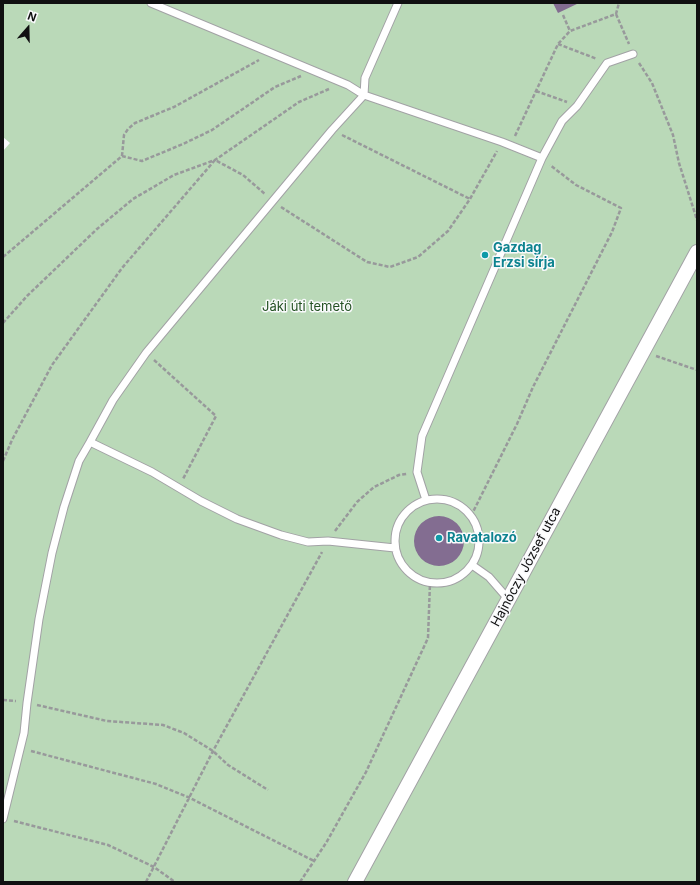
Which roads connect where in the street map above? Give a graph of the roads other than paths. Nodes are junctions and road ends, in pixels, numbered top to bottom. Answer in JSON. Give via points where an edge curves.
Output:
{"nodes":[{"id":1,"x":151,"y":3,"type":"edge"},
{"id":2,"x":398,"y":3,"type":"edge"},
{"id":3,"x":633,"y":54,"type":"road end"},
{"id":4,"x":364,"y":95,"type":"junction"},
{"id":5,"x":542,"y":158,"type":"junction"},
{"id":6,"x":697,"y":252,"type":"edge"},
{"id":7,"x":90,"y":442,"type":"junction"},
{"id":8,"x":426,"y":500,"type":"junction"},
{"id":9,"x":395,"y":548,"type":"junction"},
{"id":10,"x":472,"y":565,"type":"junction"},
{"id":11,"x":508,"y":600,"type":"junction"},
{"id":12,"x":3,"y":818,"type":"edge"},
{"id":13,"x":355,"y":882,"type":"edge"}],
"edges":[{"from":1,"to":4,"type":"lane","via":[[348,84]]},
{"from":2,"to":4,"type":"lane","via":[[365,78]]},
{"from":3,"to":5,"type":"lane","via":[[607,63],[577,106],[562,121]]},
{"from":4,"to":5,"type":"lane"},
{"from":4,"to":7,"type":"lane","via":[[146,353],[113,400]]},
{"from":5,"to":8,"type":"lane","via":[[422,436],[417,472]]},
{"from":6,"to":11,"type":"street","name":"Hajnóczy József utca"},
{"from":7,"to":9,"type":"lane","via":[[244,522],[308,542],[328,541]]},
{"from":7,"to":12,"type":"lane","via":[[80,461],[64,507],[54,547],[40,619],[24,733]]},
{"from":8,"to":9,"type":"lane","via":[[412,507],[401,518],[395,533]]},
{"from":8,"to":10,"type":"lane","via":[[442,499],[458,504],[471,516],[480,540],[478,553]]},
{"from":9,"to":10,"type":"lane","via":[[399,561],[407,571],[417,579],[430,583],[454,580]]},
{"from":10,"to":11,"type":"lane","via":[[489,577]]},
{"from":11,"to":13,"type":"street","name":"Hajnóczy József utca"}]}
